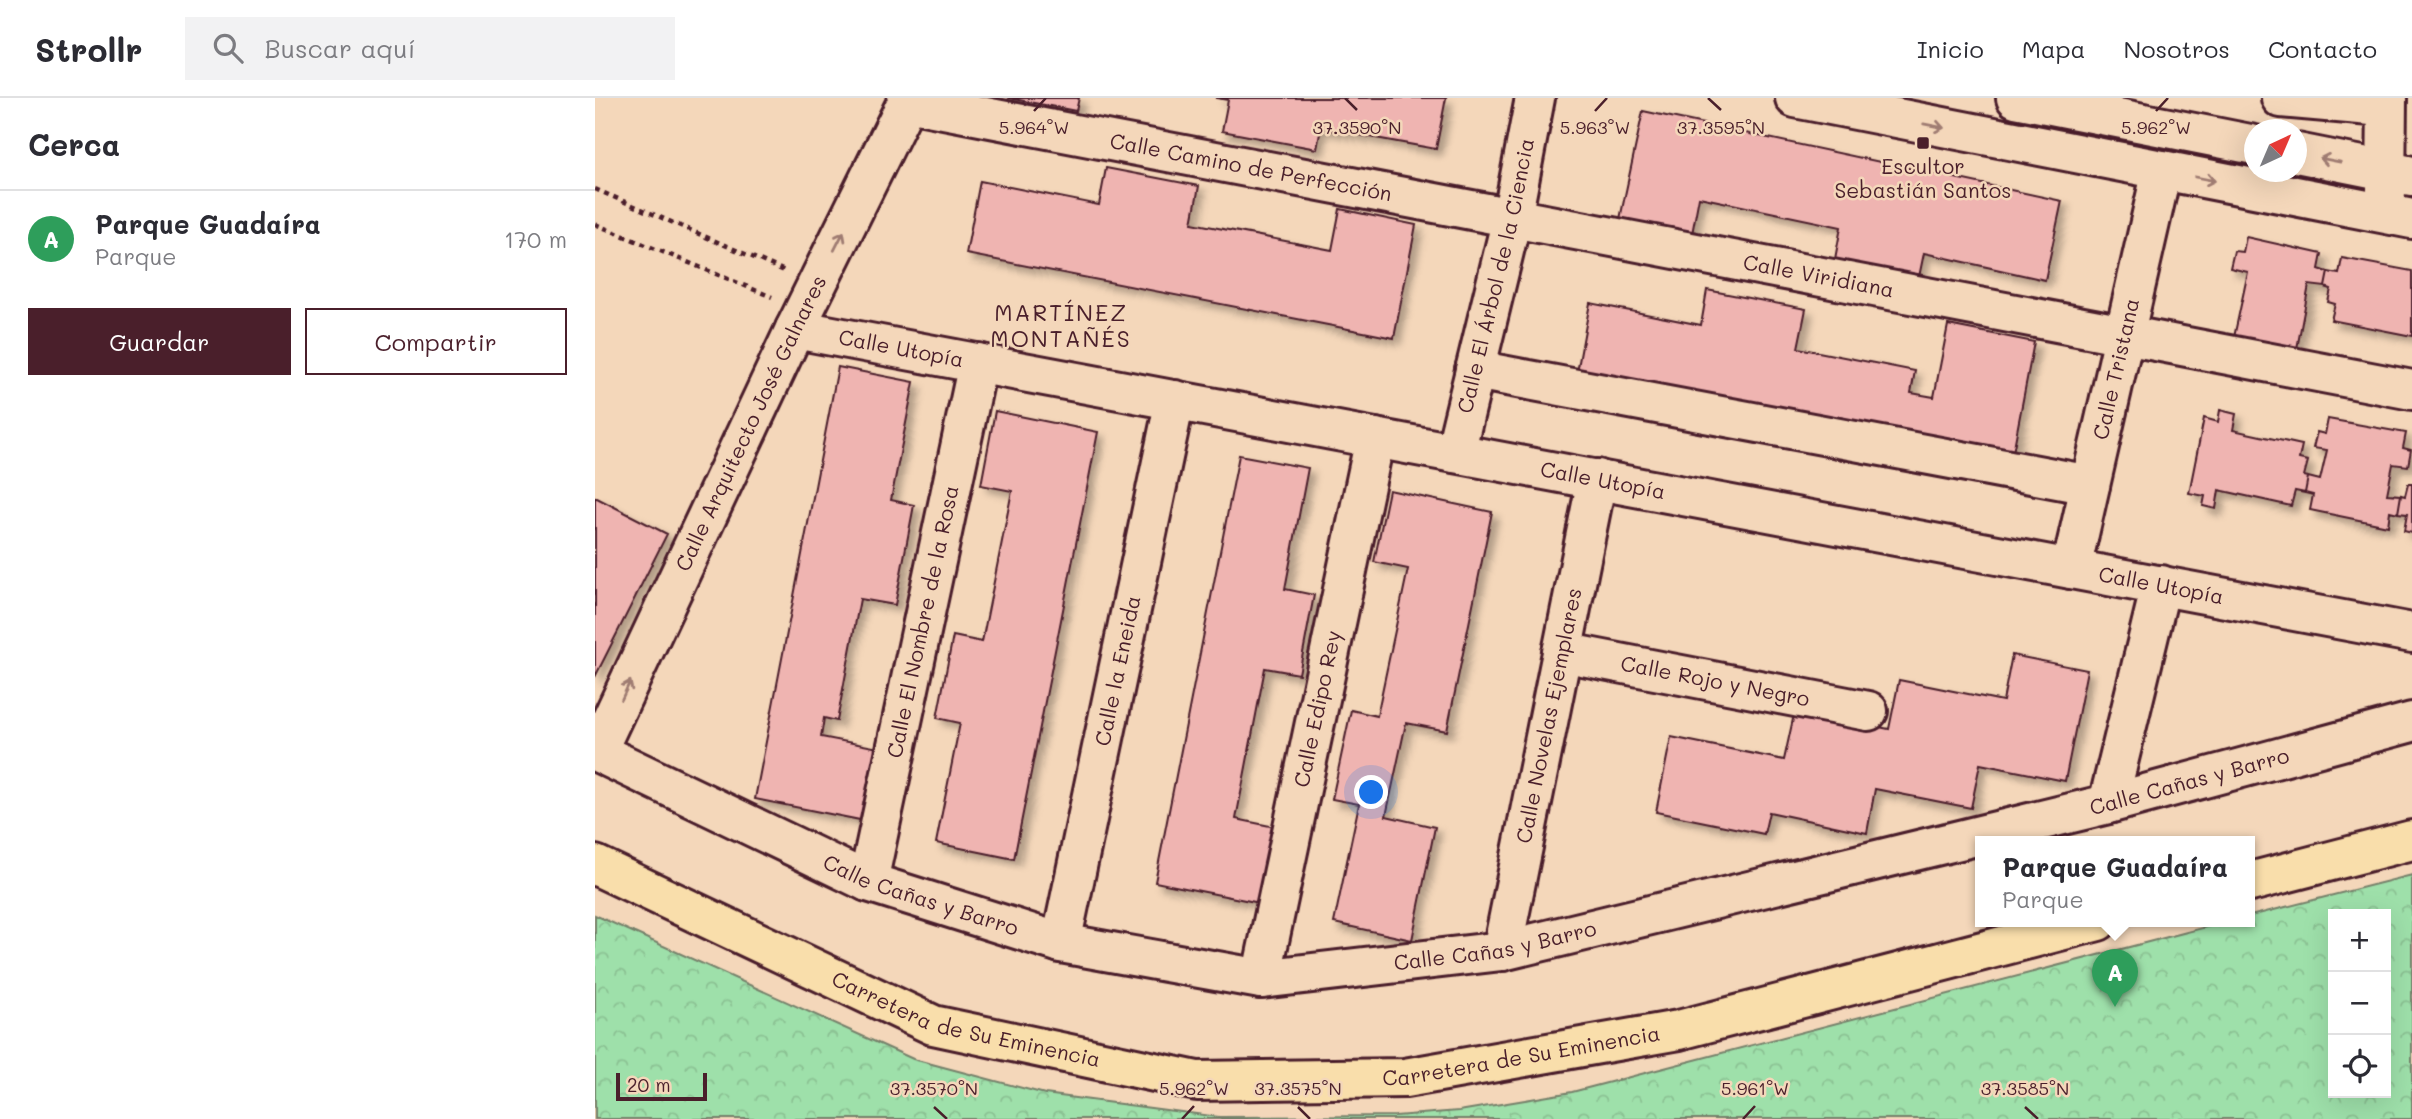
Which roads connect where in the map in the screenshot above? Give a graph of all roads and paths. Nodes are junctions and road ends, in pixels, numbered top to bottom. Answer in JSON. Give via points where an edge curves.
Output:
{"nodes":[{"id":1,"x":1535,"y":98,"type":"edge"},
{"id":2,"x":1795,"y":98,"type":"edge"},
{"id":3,"x":2016,"y":98,"type":"edge"},
{"id":4,"x":2281,"y":98,"type":"edge"},
{"id":5,"x":908,"y":100,"type":"edge"},
{"id":6,"x":2394,"y":105,"type":"edge"},
{"id":7,"x":2244,"y":143,"type":"edge"},
{"id":8,"x":2307,"y":155,"type":"edge"},
{"id":9,"x":2162,"y":170,"type":"junction"},
{"id":10,"x":2400,"y":173,"type":"edge"},
{"id":11,"x":595,"y":189,"type":"edge"},
{"id":12,"x":2399,"y":217,"type":"edge"},
{"id":13,"x":1512,"y":218,"type":"junction"},
{"id":14,"x":595,"y":224,"type":"edge"},
{"id":15,"x":805,"y":308,"type":"junction"},
{"id":16,"x":2124,"y":335,"type":"junction"},
{"id":17,"x":978,"y":363,"type":"junction"},
{"id":18,"x":1475,"y":370,"type":"junction"},
{"id":19,"x":2412,"y":390,"type":"edge"},
{"id":20,"x":1175,"y":400,"type":"junction"},
{"id":21,"x":1375,"y":438,"type":"junction"},
{"id":22,"x":1455,"y":453,"type":"junction"},
{"id":23,"x":1597,"y":479,"type":"junction"},
{"id":24,"x":2090,"y":485,"type":"junction"},
{"id":25,"x":2071,"y":569,"type":"junction"},
{"id":26,"x":2161,"y":585,"type":"junction"},
{"id":27,"x":2412,"y":632,"type":"edge"},
{"id":28,"x":1562,"y":652,"type":"junction"},
{"id":29,"x":1868,"y":710,"type":"dead end"},
{"id":30,"x":2412,"y":722,"type":"edge"},
{"id":31,"x":596,"y":751,"type":"edge"},
{"id":32,"x":2108,"y":804,"type":"junction"},
{"id":33,"x":1975,"y":836,"type":"edge"},
{"id":34,"x":1976,"y":836,"type":"edge"},
{"id":35,"x":2412,"y":840,"type":"edge"},
{"id":36,"x":595,"y":865,"type":"edge"},
{"id":37,"x":2255,"y":881,"type":"edge"},
{"id":38,"x":868,"y":882,"type":"junction"},
{"id":39,"x":2075,"y":927,"type":"edge"},
{"id":40,"x":1061,"y":943,"type":"junction"},
{"id":41,"x":1503,"y":951,"type":"junction"},
{"id":42,"x":1261,"y":979,"type":"junction"}],
"edges":[{"from":1,"to":13,"type":"street","name":"Calle El Árbol de la Ciencia"},
{"from":2,"to":9,"type":"street","one_way":true},
{"from":3,"to":7,"type":"street"},
{"from":4,"to":6,"type":"street"},
{"from":5,"to":13,"type":"street","name":"Calle Camino de Perfección"},
{"from":15,"to":5,"type":"street","name":"Calle Arquitecto José Galnares","one_way":true},
{"from":6,"to":10,"type":"street"},
{"from":10,"to":8,"type":"street","one_way":true},
{"from":9,"to":12,"type":"street","one_way":true},
{"from":9,"to":16,"type":"street","name":"Calle Tristana"},
{"from":10,"to":12,"type":"street"},
{"from":11,"to":15,"type":"path"},
{"from":13,"to":16,"type":"street","name":"Calle Viridiana"},
{"from":13,"to":18,"type":"street","name":"Calle El Árbol de la Ciencia"},
{"from":14,"to":15,"type":"path"},
{"from":15,"to":17,"type":"street","name":"Calle Utopía"},
{"from":31,"to":15,"type":"street","name":"Calle Arquitecto José Galnares","one_way":true},
{"from":16,"to":19,"type":"street","name":"Calle Viridiana"},
{"from":16,"to":24,"type":"street","name":"Calle Tristana"},
{"from":17,"to":20,"type":"street","name":"Calle Utopía"},
{"from":17,"to":38,"type":"street","name":"Calle El Nombre de la Rosa"},
{"from":18,"to":22,"type":"street","name":"Calle El Árbol de la Ciencia"},
{"from":18,"to":24,"type":"street"},
{"from":20,"to":21,"type":"street","name":"Calle Utopía"},
{"from":20,"to":40,"type":"street","name":"Calle la Eneida"},
{"from":21,"to":22,"type":"street","name":"Calle Utopía"},
{"from":21,"to":42,"type":"street","name":"Calle Edipo Rey"},
{"from":22,"to":23,"type":"street","name":"Calle Utopía"},
{"from":23,"to":25,"type":"street","name":"Calle Utopía"},
{"from":23,"to":28,"type":"street","name":"Calle Novelas Ejemplares"},
{"from":24,"to":25,"type":"street","name":"Calle Tristana"},
{"from":25,"to":26,"type":"street","name":"Calle Utopía"},
{"from":26,"to":27,"type":"street","name":"Calle Utopía"},
{"from":26,"to":32,"type":"street"},
{"from":28,"to":29,"type":"street","name":"Calle Rojo y Negro"},
{"from":28,"to":41,"type":"street","name":"Calle Novelas Ejemplares"},
{"from":30,"to":32,"type":"street","name":"Calle Cañas y Barro"},
{"from":31,"to":38,"type":"street","name":"Calle Cañas y Barro"},
{"from":32,"to":34,"type":"street","name":"Calle Cañas y Barro"},
{"from":33,"to":41,"type":"street","name":"Calle Cañas y Barro"},
{"from":35,"to":37,"type":"main road"},
{"from":36,"to":39,"type":"main road","name":"Carretera de Su Eminencia","via":[[933,1025],[1197,1081],[1405,1078],[1665,1032]]},
{"from":38,"to":40,"type":"street","name":"Calle Cañas y Barro"},
{"from":40,"to":42,"type":"street","name":"Calle Cañas y Barro"},
{"from":41,"to":42,"type":"street","name":"Calle Cañas y Barro"}]}
